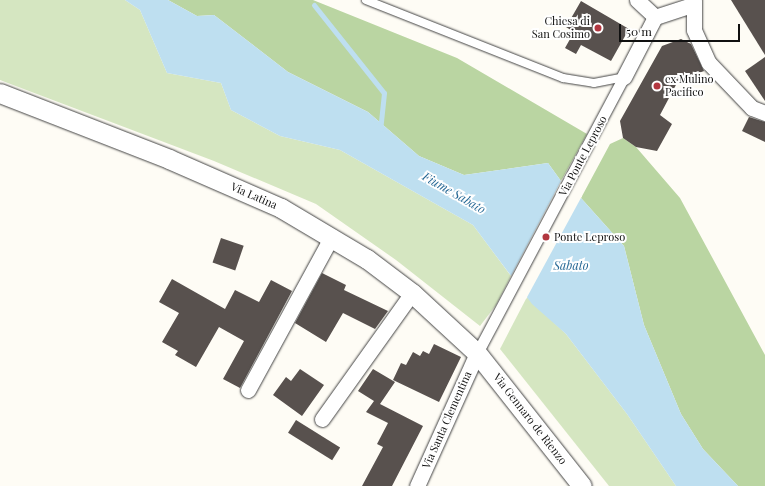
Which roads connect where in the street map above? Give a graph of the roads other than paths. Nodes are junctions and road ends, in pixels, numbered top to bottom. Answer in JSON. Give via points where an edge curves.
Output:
{"nodes":[{"id":1,"x":366,"y":0,"type":"edge"},
{"id":2,"x":638,"y":0,"type":"edge"},
{"id":3,"x":693,"y":2,"type":"edge"},
{"id":4,"x":655,"y":17,"type":"junction"},
{"id":5,"x":624,"y":77,"type":"junction"},
{"id":6,"x":0,"y":93,"type":"edge"},
{"id":7,"x":765,"y":113,"type":"edge"},
{"id":8,"x":332,"y":236,"type":"junction"},
{"id":9,"x":412,"y":293,"type":"junction"},
{"id":10,"x":477,"y":354,"type":"junction"},
{"id":11,"x":248,"y":390,"type":"dead end"},
{"id":12,"x":322,"y":419,"type":"dead end"},
{"id":13,"x":417,"y":486,"type":"edge"},
{"id":14,"x":582,"y":486,"type":"edge"}],
"edges":[{"from":1,"to":5,"type":"lane","via":[[563,78],[594,83]]},
{"from":2,"to":4,"type":"street"},
{"from":3,"to":4,"type":"street"},
{"from":3,"to":7,"type":"street","via":[[694,30],[709,63],[752,108]]},
{"from":4,"to":5,"type":"street","name":"Via Ponte Leproso"},
{"from":5,"to":10,"type":"street","name":"Via Ponte Leproso"},
{"from":6,"to":8,"type":"street","name":"Via Latina","via":[[170,158],[281,208]]},
{"from":8,"to":9,"type":"street","name":"Via Latina"},
{"from":8,"to":11,"type":"street"},
{"from":9,"to":10,"type":"street","name":"Via Latina"},
{"from":9,"to":12,"type":"street"},
{"from":10,"to":13,"type":"street","name":"Via Santa Clementina"},
{"from":10,"to":14,"type":"street","name":"Via Gennaro de Rienzo"}]}
